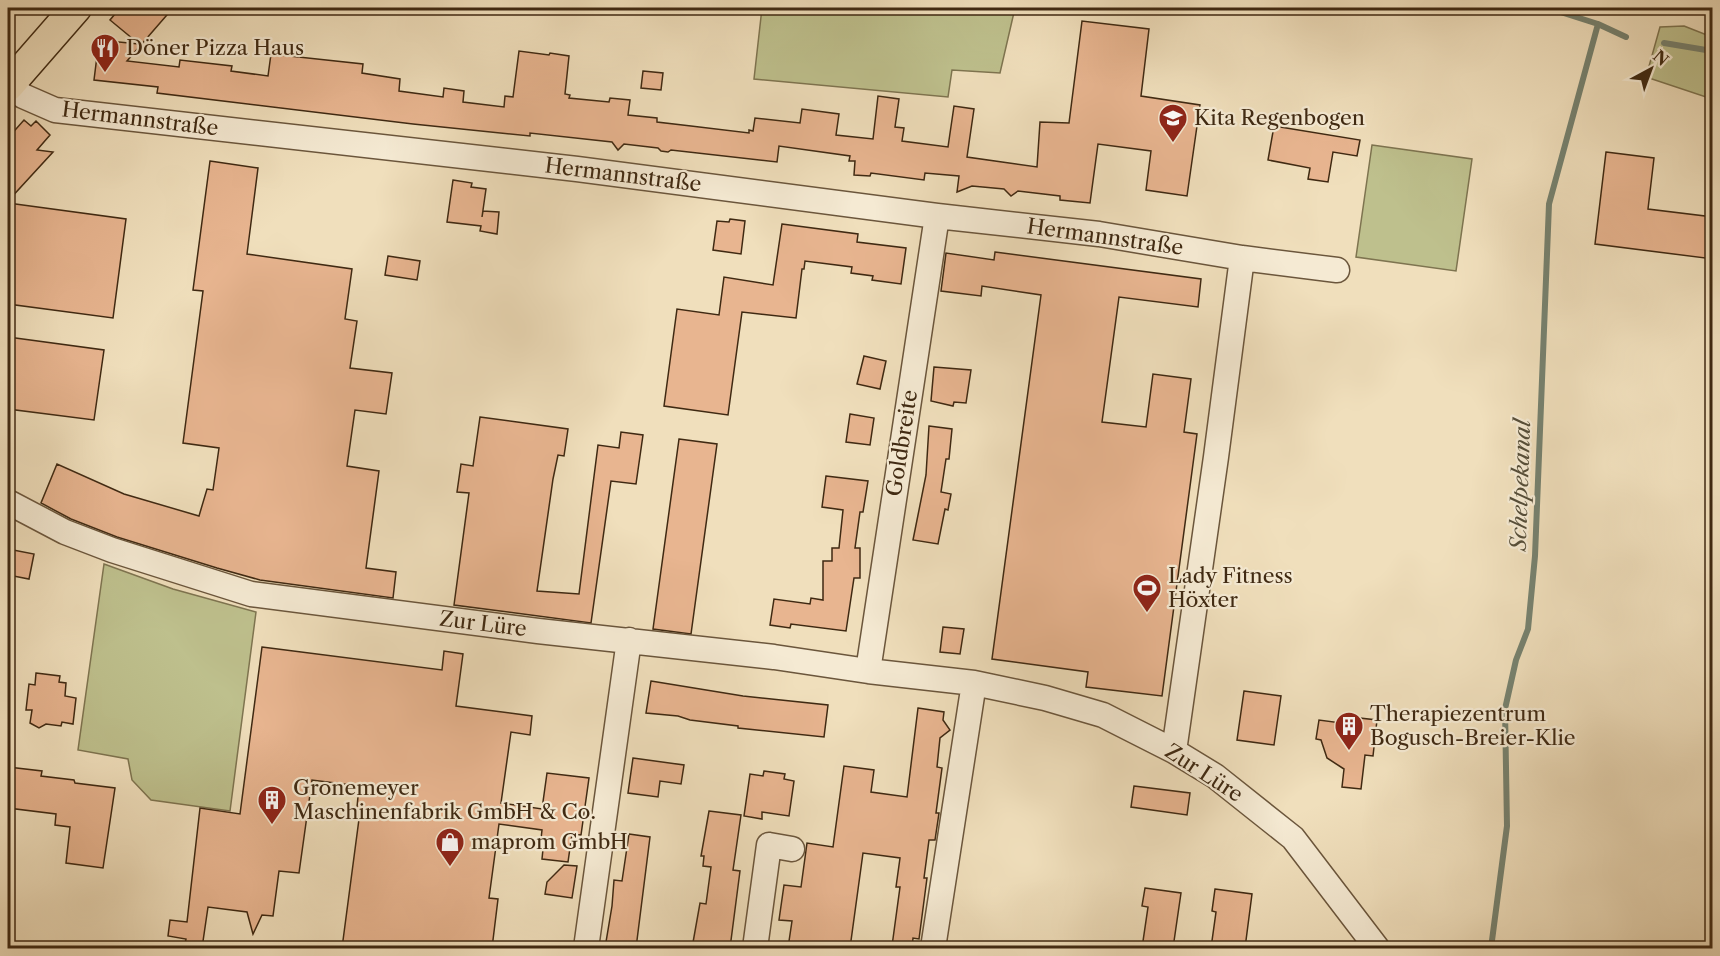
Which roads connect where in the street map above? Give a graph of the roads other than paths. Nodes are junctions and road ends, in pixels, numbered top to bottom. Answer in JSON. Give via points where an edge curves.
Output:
{"nodes":[{"id":1,"x":76,"y":8,"type":"edge"},
{"id":2,"x":8,"y":85,"type":"edge"},
{"id":3,"x":937,"y":216,"type":"junction"},
{"id":4,"x":1242,"y":258,"type":"junction"},
{"id":5,"x":1337,"y":270,"type":"dead end"},
{"id":6,"x":8,"y":502,"type":"edge"},
{"id":7,"x":629,"y":640,"type":"junction"},
{"id":8,"x":868,"y":671,"type":"junction"},
{"id":9,"x":974,"y":683,"type":"junction"},
{"id":10,"x":1174,"y":751,"type":"junction"},
{"id":11,"x":792,"y":849,"type":"dead end"},
{"id":12,"x":586,"y":948,"type":"edge"},
{"id":13,"x":755,"y":948,"type":"edge"},
{"id":14,"x":933,"y":948,"type":"edge"},
{"id":15,"x":1377,"y":948,"type":"edge"}],
"edges":[{"from":1,"to":2,"type":"main road"},
{"from":2,"to":3,"type":"street","name":"Hermannstraße","via":[[37,103],[63,111],[578,169]]},
{"from":3,"to":4,"type":"street","name":"Hermannstraße","via":[[1099,234]]},
{"from":3,"to":8,"type":"street","name":"Goldbreite"},
{"from":4,"to":5,"type":"street","name":"Hermannstraße"},
{"from":4,"to":10,"type":"street"},
{"from":6,"to":7,"type":"street","name":"Zur Lüre","via":[[65,532],[112,550],[251,594]]},
{"from":7,"to":8,"type":"street","name":"Zur Lüre"},
{"from":7,"to":12,"type":"street"},
{"from":8,"to":9,"type":"street","name":"Zur Lüre"},
{"from":9,"to":10,"type":"street","name":"Zur Lüre","via":[[1102,715]]},
{"from":9,"to":14,"type":"street"},
{"from":10,"to":15,"type":"street","name":"Zur Lüre","via":[[1215,776],[1293,838]]},
{"from":11,"to":13,"type":"street","via":[[768,845]]}]}
